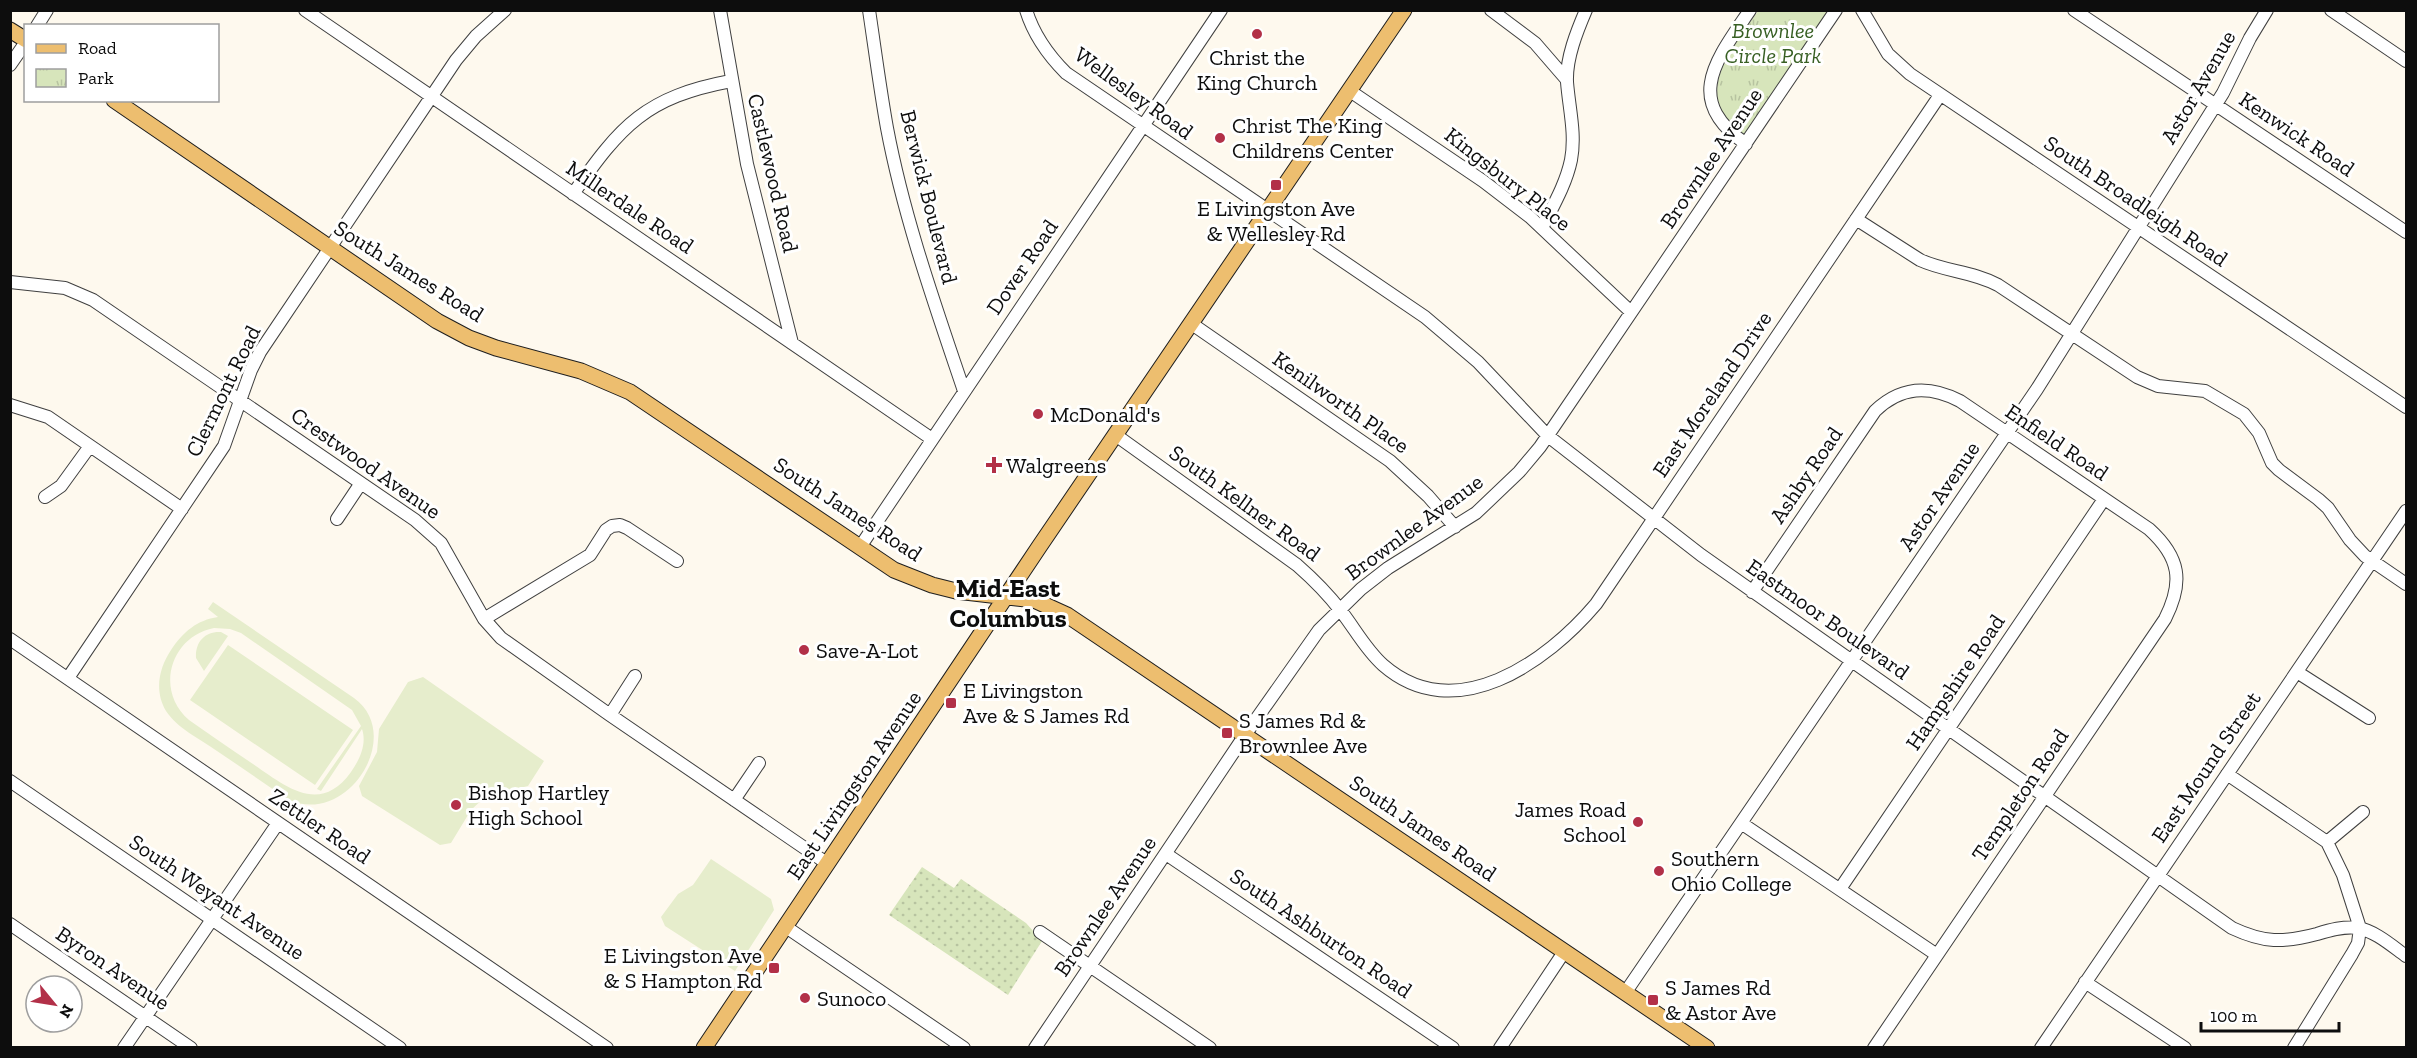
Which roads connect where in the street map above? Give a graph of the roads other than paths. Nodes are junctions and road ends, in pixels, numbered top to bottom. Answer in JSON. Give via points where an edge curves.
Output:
{"nodes":[{"id":1,"x":47,"y":10,"type":"edge"},
{"id":2,"x":305,"y":10,"type":"edge"},
{"id":3,"x":505,"y":10,"type":"edge"},
{"id":4,"x":720,"y":10,"type":"edge"},
{"id":5,"x":869,"y":10,"type":"edge"},
{"id":6,"x":1026,"y":10,"type":"edge"},
{"id":7,"x":1404,"y":10,"type":"edge"},
{"id":8,"x":1491,"y":10,"type":"edge"},
{"id":9,"x":1586,"y":10,"type":"edge"},
{"id":10,"x":1750,"y":10,"type":"edge"},
{"id":11,"x":1836,"y":10,"type":"edge"},
{"id":12,"x":1862,"y":10,"type":"edge"},
{"id":13,"x":2074,"y":10,"type":"edge"},
{"id":14,"x":2267,"y":10,"type":"edge"},
{"id":15,"x":2331,"y":10,"type":"edge"},
{"id":16,"x":1216,"y":12,"type":"edge"},
{"id":17,"x":38,"y":24,"type":"edge"},
{"id":18,"x":10,"y":30,"type":"edge"},
{"id":19,"x":24,"y":40,"type":"edge"},
{"id":20,"x":24,"y":44,"type":"edge"},
{"id":21,"x":2406,"y":61,"type":"edge"},
{"id":22,"x":10,"y":65,"type":"edge"},
{"id":23,"x":1567,"y":80,"type":"junction"},
{"id":24,"x":730,"y":81,"type":"junction"},
{"id":25,"x":1350,"y":91,"type":"junction"},
{"id":26,"x":1940,"y":95,"type":"junction"},
{"id":27,"x":432,"y":97,"type":"junction"},
{"id":28,"x":117,"y":102,"type":"edge"},
{"id":29,"x":2216,"y":105,"type":"junction"},
{"id":30,"x":1142,"y":126,"type":"junction"},
{"id":31,"x":1746,"y":144,"type":"junction"},
{"id":32,"x":573,"y":194,"type":"junction"},
{"id":33,"x":1269,"y":212,"type":"junction"},
{"id":34,"x":1856,"y":219,"type":"junction"},
{"id":35,"x":1542,"y":228,"type":"junction"},
{"id":36,"x":2138,"y":228,"type":"junction"},
{"id":37,"x":2406,"y":232,"type":"edge"},
{"id":38,"x":330,"y":248,"type":"junction"},
{"id":39,"x":10,"y":282,"type":"edge"},
{"id":40,"x":1631,"y":312,"type":"junction"},
{"id":41,"x":1192,"y":324,"type":"junction"},
{"id":42,"x":2072,"y":334,"type":"junction"},
{"id":43,"x":792,"y":343,"type":"junction"},
{"id":44,"x":964,"y":391,"type":"junction"},
{"id":45,"x":1904,"y":392,"type":"joint"},
{"id":46,"x":240,"y":400,"type":"junction"},
{"id":47,"x":10,"y":405,"type":"edge"},
{"id":48,"x":2406,"y":406,"type":"edge"},
{"id":49,"x":2007,"y":433,"type":"junction"},
{"id":50,"x":1117,"y":436,"type":"junction"},
{"id":51,"x":1548,"y":436,"type":"junction"},
{"id":52,"x":932,"y":439,"type":"junction"},
{"id":53,"x":90,"y":446,"type":"junction"},
{"id":54,"x":362,"y":483,"type":"junction"},
{"id":55,"x":45,"y":497,"type":"dead end"},
{"id":56,"x":2104,"y":499,"type":"junction"},
{"id":57,"x":182,"y":509,"type":"junction"},
{"id":58,"x":2406,"y":511,"type":"edge"},
{"id":59,"x":1653,"y":518,"type":"junction"},
{"id":60,"x":337,"y":519,"type":"dead end"},
{"id":61,"x":1455,"y":527,"type":"junction"},
{"id":62,"x":860,"y":548,"type":"junction"},
{"id":63,"x":2172,"y":558,"type":"joint"},
{"id":64,"x":677,"y":561,"type":"dead end"},
{"id":65,"x":2373,"y":561,"type":"junction"},
{"id":66,"x":2406,"y":584,"type":"edge"},
{"id":67,"x":1752,"y":592,"type":"junction"},
{"id":68,"x":1005,"y":597,"type":"junction"},
{"id":69,"x":1340,"y":609,"type":"junction"},
{"id":70,"x":484,"y":619,"type":"junction"},
{"id":71,"x":10,"y":639,"type":"edge"},
{"id":72,"x":1851,"y":662,"type":"junction"},
{"id":73,"x":2297,"y":672,"type":"junction"},
{"id":74,"x":635,"y":676,"type":"dead end"},
{"id":75,"x":68,"y":678,"type":"junction"},
{"id":76,"x":1488,"y":684,"type":"joint"},
{"id":77,"x":610,"y":715,"type":"junction"},
{"id":78,"x":2369,"y":718,"type":"dead end"},
{"id":79,"x":1948,"y":729,"type":"junction"},
{"id":80,"x":1245,"y":735,"type":"junction"},
{"id":81,"x":759,"y":763,"type":"dead end"},
{"id":82,"x":2227,"y":774,"type":"junction"},
{"id":83,"x":10,"y":781,"type":"edge"},
{"id":84,"x":2044,"y":796,"type":"junction"},
{"id":85,"x":734,"y":800,"type":"junction"},
{"id":86,"x":2363,"y":812,"type":"dead end"},
{"id":87,"x":278,"y":823,"type":"junction"},
{"id":88,"x":1741,"y":823,"type":"junction"},
{"id":89,"x":2327,"y":842,"type":"junction"},
{"id":90,"x":1166,"y":854,"type":"junction"},
{"id":91,"x":828,"y":864,"type":"junction"},
{"id":92,"x":2158,"y":876,"type":"junction"},
{"id":93,"x":1840,"y":889,"type":"junction"},
{"id":94,"x":213,"y":919,"type":"junction"},
{"id":95,"x":10,"y":924,"type":"edge"},
{"id":96,"x":786,"y":927,"type":"junction"},
{"id":97,"x":2360,"y":928,"type":"junction"},
{"id":98,"x":1040,"y":932,"type":"dead end"},
{"id":99,"x":1564,"y":952,"type":"junction"},
{"id":100,"x":1937,"y":955,"type":"junction"},
{"id":101,"x":2406,"y":956,"type":"edge"},
{"id":102,"x":1090,"y":966,"type":"junction"},
{"id":103,"x":2085,"y":982,"type":"junction"},
{"id":104,"x":1625,"y":993,"type":"junction"},
{"id":105,"x":145,"y":1016,"type":"junction"},
{"id":106,"x":710,"y":1046,"type":"edge"},
{"id":107,"x":124,"y":1047,"type":"edge"},
{"id":108,"x":191,"y":1047,"type":"edge"},
{"id":109,"x":400,"y":1047,"type":"edge"},
{"id":110,"x":607,"y":1047,"type":"edge"},
{"id":111,"x":964,"y":1047,"type":"edge"},
{"id":112,"x":1035,"y":1047,"type":"edge"},
{"id":113,"x":1210,"y":1047,"type":"edge"},
{"id":114,"x":1453,"y":1047,"type":"edge"},
{"id":115,"x":1500,"y":1047,"type":"edge"},
{"id":116,"x":1707,"y":1047,"type":"edge"},
{"id":117,"x":1874,"y":1047,"type":"edge"},
{"id":118,"x":2041,"y":1047,"type":"edge"},
{"id":119,"x":2185,"y":1047,"type":"edge"},
{"id":120,"x":2295,"y":1047,"type":"edge"}],
"edges":[{"from":1,"to":17,"type":"street"},
{"from":2,"to":27,"type":"street","name":"Millerdale Road"},
{"from":3,"to":27,"type":"street","name":"Clermont Road","via":[[476,36]]},
{"from":4,"to":24,"type":"street","name":"Castlewood Road"},
{"from":5,"to":44,"type":"street","name":"Berwick Boulevard","via":[[901,190]]},
{"from":6,"to":30,"type":"street","name":"Wellesley Road","via":[[1038,40],[1051,58],[1066,73]]},
{"from":7,"to":25,"type":"main road","name":"East Livingston Avenue"},
{"from":8,"to":23,"type":"street","via":[[1536,43]]},
{"from":9,"to":23,"type":"street"},
{"from":10,"to":31,"type":"street","via":[[1720,54],[1710,84],[1716,114]]},
{"from":11,"to":31,"type":"street","name":"Brownlee Avenue"},
{"from":12,"to":26,"type":"street","name":"South Broadleigh Road","via":[[1888,54]]},
{"from":13,"to":29,"type":"street","name":"Kenwick Road"},
{"from":14,"to":29,"type":"street","name":"Astor Avenue"},
{"from":15,"to":21,"type":"street"},
{"from":16,"to":30,"type":"street","name":"Dover Road"},
{"from":18,"to":19,"type":"main road"},
{"from":20,"to":22,"type":"street"},
{"from":23,"to":35,"type":"street","via":[[1571,160]]},
{"from":24,"to":32,"type":"street","via":[[698,87],[644,112],[601,153]]},
{"from":24,"to":43,"type":"street","name":"Castlewood Road"},
{"from":25,"to":33,"type":"main road","name":"East Livingston Avenue"},
{"from":25,"to":35,"type":"street","name":"Kingsbury Place","via":[[1483,181]]},
{"from":26,"to":34,"type":"street","name":"East Moreland Drive"},
{"from":26,"to":36,"type":"street","name":"South Broadleigh Road"},
{"from":27,"to":32,"type":"street","name":"Millerdale Road"},
{"from":27,"to":38,"type":"street","name":"Clermont Road"},
{"from":28,"to":38,"type":"main road","name":"South James Road"},
{"from":29,"to":36,"type":"street","name":"Astor Avenue"},
{"from":29,"to":37,"type":"street","name":"Kenwick Road"},
{"from":30,"to":33,"type":"street","name":"Wellesley Road"},
{"from":30,"to":44,"type":"street","name":"Dover Road"},
{"from":31,"to":40,"type":"street","name":"Brownlee Avenue"},
{"from":32,"to":43,"type":"street","name":"Millerdale Road"},
{"from":33,"to":41,"type":"main road","name":"East Livingston Avenue"},
{"from":33,"to":51,"type":"street","name":"Eastmoor Boulevard","via":[[1425,317],[1478,362]]},
{"from":34,"to":42,"type":"street","via":[[1930,265],[1984,278]]},
{"from":34,"to":59,"type":"street","name":"East Moreland Drive"},
{"from":35,"to":40,"type":"street","name":"Kingsbury Place"},
{"from":36,"to":42,"type":"street","name":"Astor Avenue"},
{"from":36,"to":48,"type":"street","name":"South Broadleigh Road"},
{"from":38,"to":46,"type":"street","name":"Clermont Road","via":[[260,352]]},
{"from":38,"to":62,"type":"main road","name":"South James Road","via":[[468,338],[581,371],[642,399]]},
{"from":39,"to":46,"type":"street","name":"Crestwood Avenue","via":[[65,288],[93,300]]},
{"from":40,"to":51,"type":"street","name":"Brownlee Avenue"},
{"from":41,"to":50,"type":"main road","name":"East Livingston Avenue"},
{"from":41,"to":61,"type":"street","name":"Kenilworth Place","via":[[1390,461]]},
{"from":42,"to":49,"type":"street","name":"Astor Avenue"},
{"from":42,"to":65,"type":"street","via":[[2137,377],[2158,386],[2205,391],[2244,414],[2259,433],[2272,463],[2328,508],[2350,540]]},
{"from":43,"to":52,"type":"street","name":"Millerdale Road"},
{"from":44,"to":52,"type":"street","name":"Dover Road"},
{"from":45,"to":49,"type":"street","name":"Enfield Road","via":[[1924,389],[1946,393]]},
{"from":45,"to":67,"type":"street","name":"Ashby Road","via":[[1883,403],[1868,420]]},
{"from":46,"to":54,"type":"street","name":"Crestwood Avenue"},
{"from":46,"to":57,"type":"street","name":"Clermont Road","via":[[224,446]]},
{"from":47,"to":53,"type":"street","via":[[48,417]]},
{"from":49,"to":56,"type":"street","name":"Enfield Road"},
{"from":49,"to":72,"type":"street","name":"Astor Avenue"},
{"from":50,"to":68,"type":"main road","name":"East Livingston Avenue"},
{"from":50,"to":69,"type":"street","name":"South Kellner Road","via":[[1297,565]]},
{"from":51,"to":59,"type":"street","name":"Eastmoor Boulevard"},
{"from":51,"to":61,"type":"street","name":"Brownlee Avenue","via":[[1520,472]]},
{"from":52,"to":62,"type":"street","name":"Dover Road"},
{"from":53,"to":55,"type":"street","via":[[61,486]]},
{"from":53,"to":57,"type":"street"},
{"from":54,"to":60,"type":"street"},
{"from":54,"to":70,"type":"street","name":"Crestwood Avenue","via":[[415,519],[441,543]]},
{"from":56,"to":63,"type":"street","name":"Enfield Road","via":[[2149,530]]},
{"from":56,"to":79,"type":"street","name":"Hampshire Road"},
{"from":57,"to":75,"type":"street","name":"Clermont Road"},
{"from":58,"to":65,"type":"street","name":"East Mound Street"},
{"from":59,"to":67,"type":"street","name":"Eastmoor Boulevard"},
{"from":59,"to":76,"type":"street","name":"East Moreland Drive","via":[[1578,626],[1527,666]]},
{"from":61,"to":69,"type":"street","name":"Brownlee Avenue","via":[[1388,568]]},
{"from":62,"to":68,"type":"main road","name":"South James Road","via":[[894,570],[932,585]]},
{"from":63,"to":84,"type":"street","name":"Templeton Road","via":[[2178,581],[2169,612]]},
{"from":64,"to":70,"type":"street","via":[[627,528],[612,526],[590,555]]},
{"from":65,"to":66,"type":"street"},
{"from":65,"to":73,"type":"street","name":"East Mound Street"},
{"from":67,"to":72,"type":"street","name":"Eastmoor Boulevard"},
{"from":68,"to":80,"type":"main road","name":"South James Road","via":[[1034,600],[1067,615]]},
{"from":68,"to":91,"type":"main road","name":"East Livingston Avenue"},
{"from":69,"to":76,"type":"street","name":"South Kellner Road","via":[[1375,657],[1408,682],[1442,690]]},
{"from":69,"to":80,"type":"street","name":"Brownlee Avenue","via":[[1319,630]]},
{"from":70,"to":77,"type":"street","name":"Crestwood Avenue","via":[[519,652]]},
{"from":71,"to":75,"type":"street","name":"Zettler Road"},
{"from":72,"to":79,"type":"street","name":"Eastmoor Boulevard"},
{"from":72,"to":88,"type":"street","name":"Astor Avenue"},
{"from":73,"to":78,"type":"street"},
{"from":73,"to":82,"type":"street","name":"East Mound Street"},
{"from":74,"to":77,"type":"street"},
{"from":75,"to":87,"type":"street","name":"Zettler Road"},
{"from":77,"to":85,"type":"street","name":"Crestwood Avenue"},
{"from":79,"to":84,"type":"street","name":"Eastmoor Boulevard"},
{"from":79,"to":93,"type":"street","name":"Hampshire Road"},
{"from":80,"to":90,"type":"street","name":"Brownlee Avenue"},
{"from":80,"to":99,"type":"main road","name":"South James Road"},
{"from":81,"to":85,"type":"street"},
{"from":82,"to":89,"type":"street"},
{"from":82,"to":92,"type":"street","name":"East Mound Street"},
{"from":83,"to":94,"type":"street","name":"South Weyant Avenue"},
{"from":84,"to":92,"type":"street","name":"Eastmoor Boulevard"},
{"from":84,"to":100,"type":"street","name":"Templeton Road"},
{"from":85,"to":91,"type":"street","name":"Crestwood Avenue"},
{"from":86,"to":89,"type":"street"},
{"from":87,"to":94,"type":"street"},
{"from":87,"to":110,"type":"street","name":"Zettler Road"},
{"from":88,"to":93,"type":"street"},
{"from":88,"to":104,"type":"street","name":"Astor Avenue"},
{"from":89,"to":97,"type":"street","via":[[2343,875]]},
{"from":90,"to":102,"type":"street","name":"Brownlee Avenue"},
{"from":90,"to":114,"type":"street","name":"South Ashburton Road"},
{"from":91,"to":96,"type":"main road","name":"East Livingston Avenue"},
{"from":92,"to":97,"type":"street","name":"Eastmoor Boulevard","via":[[2232,928],[2264,940],[2277,942],[2334,929]]},
{"from":92,"to":103,"type":"street","name":"East Mound Street"},
{"from":93,"to":100,"type":"street"},
{"from":94,"to":105,"type":"street"},
{"from":94,"to":109,"type":"street","name":"South Weyant Avenue"},
{"from":95,"to":105,"type":"street","name":"Byron Avenue"},
{"from":96,"to":106,"type":"main road","name":"East Livingston Avenue"},
{"from":96,"to":111,"type":"street"},
{"from":97,"to":101,"type":"street"},
{"from":97,"to":120,"type":"street","via":[[2352,954]]},
{"from":98,"to":102,"type":"street"},
{"from":99,"to":104,"type":"main road","name":"South James Road"},
{"from":99,"to":115,"type":"street"},
{"from":100,"to":117,"type":"street","name":"Templeton Road"},
{"from":102,"to":112,"type":"street","name":"Brownlee Avenue"},
{"from":102,"to":113,"type":"street"},
{"from":103,"to":118,"type":"street","name":"East Mound Street"},
{"from":103,"to":119,"type":"street"},
{"from":104,"to":116,"type":"main road","name":"South James Road"},
{"from":105,"to":107,"type":"street"},
{"from":105,"to":108,"type":"street","name":"Byron Avenue"}]}
